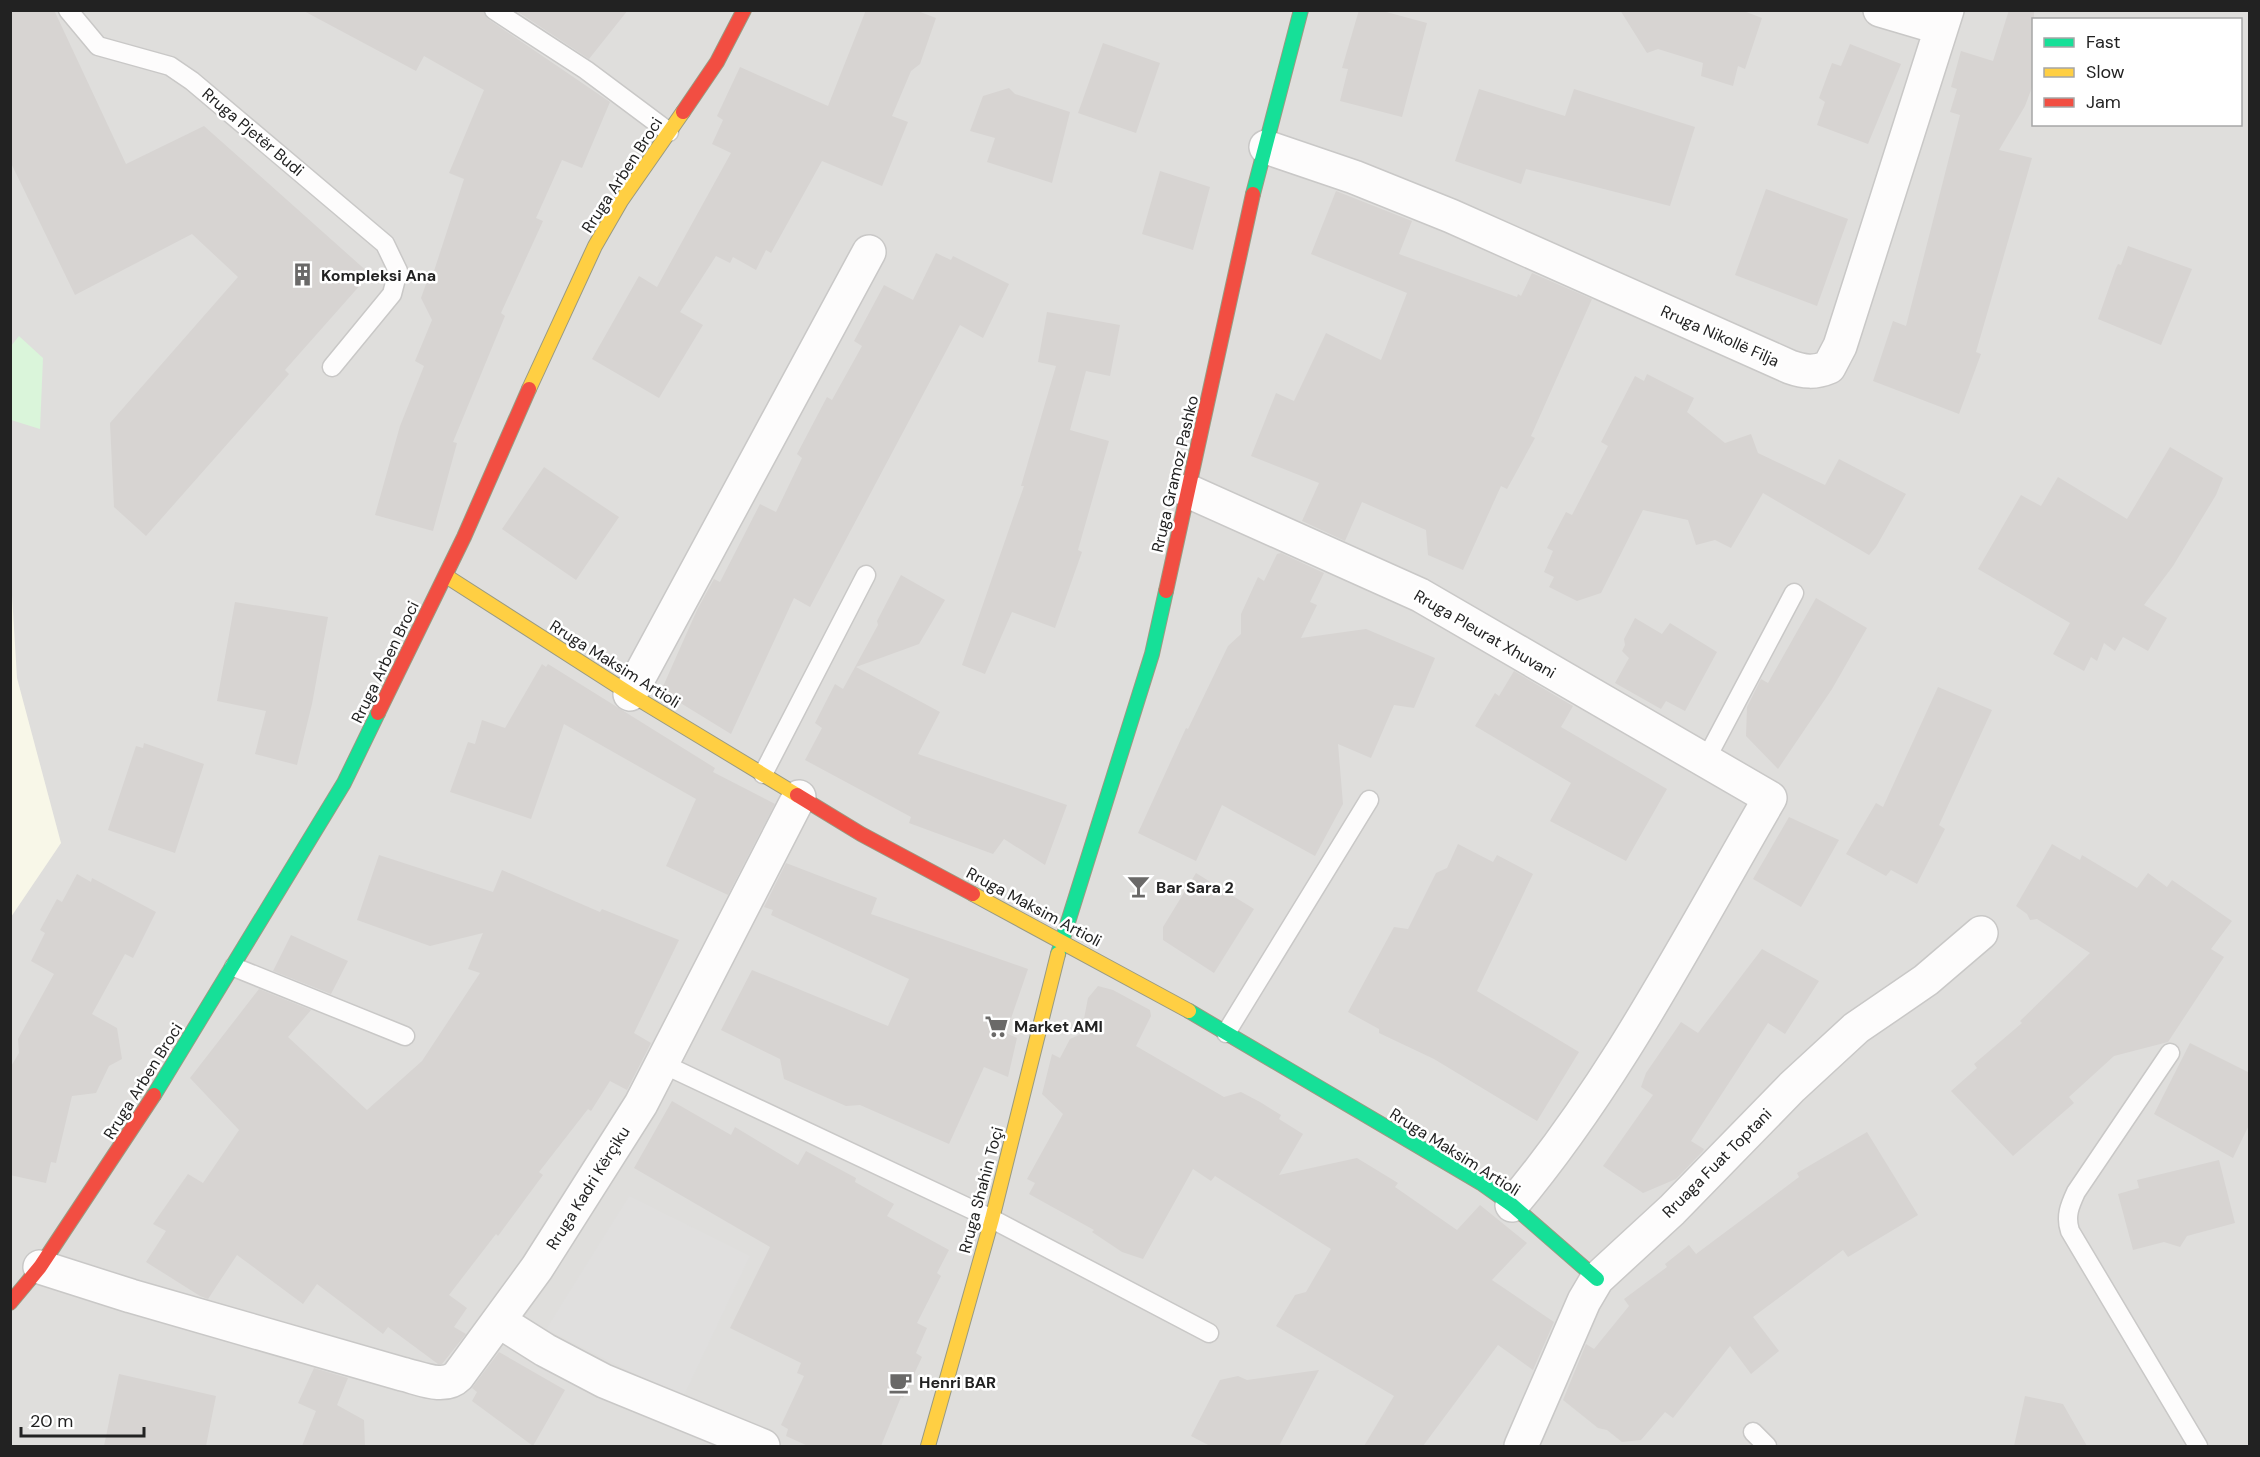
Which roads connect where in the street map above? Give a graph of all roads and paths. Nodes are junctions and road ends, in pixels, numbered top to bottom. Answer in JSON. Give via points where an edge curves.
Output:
{"nodes":[{"id":1,"x":68,"y":10,"type":"edge"},
{"id":2,"x":494,"y":10,"type":"edge"},
{"id":3,"x":744,"y":10,"type":"edge"},
{"id":4,"x":1301,"y":10,"type":"edge"},
{"id":5,"x":1880,"y":10,"type":"edge"},
{"id":6,"x":1944,"y":19,"type":"edge"},
{"id":7,"x":669,"y":132,"type":"junction"},
{"id":8,"x":1266,"y":147,"type":"junction"},
{"id":9,"x":869,"y":252,"type":"dead end"},
{"id":10,"x":332,"y":367,"type":"dead end"},
{"id":11,"x":1188,"y":491,"type":"junction"},
{"id":12,"x":867,"y":575,"type":"dead end"},
{"id":13,"x":446,"y":576,"type":"junction"},
{"id":14,"x":1794,"y":592,"type":"dead end"},
{"id":15,"x":630,"y":694,"type":"junction"},
{"id":16,"x":1705,"y":761,"type":"junction"},
{"id":17,"x":763,"y":774,"type":"junction"},
{"id":18,"x":799,"y":797,"type":"junction"},
{"id":19,"x":1369,"y":800,"type":"dead end"},
{"id":20,"x":1981,"y":933,"type":"dead end"},
{"id":21,"x":1061,"y":940,"type":"junction"},
{"id":22,"x":234,"y":967,"type":"junction"},
{"id":23,"x":1226,"y":1033,"type":"junction"},
{"id":24,"x":405,"y":1036,"type":"dead end"},
{"id":25,"x":2170,"y":1053,"type":"dead end"},
{"id":26,"x":663,"y":1064,"type":"junction"},
{"id":27,"x":1512,"y":1205,"type":"junction"},
{"id":28,"x":992,"y":1219,"type":"junction"},
{"id":29,"x":40,"y":1266,"type":"junction"},
{"id":30,"x":1597,"y":1279,"type":"junction"},
{"id":31,"x":10,"y":1303,"type":"edge"},
{"id":32,"x":499,"y":1321,"type":"junction"},
{"id":33,"x":1209,"y":1333,"type":"dead end"},
{"id":34,"x":1753,"y":1432,"type":"dead end"},
{"id":35,"x":758,"y":1446,"type":"edge"},
{"id":36,"x":928,"y":1446,"type":"edge"},
{"id":37,"x":1521,"y":1446,"type":"edge"},
{"id":38,"x":1767,"y":1446,"type":"edge"},
{"id":39,"x":2198,"y":1446,"type":"edge"}],
"edges":[{"from":1,"to":10,"type":"lane","name":"Rruga Pjetër Budi","via":[[98,46],[170,66],[192,81],[385,244],[398,271],[392,294]]},
{"from":2,"to":7,"type":"lane","via":[[586,70]]},
{"from":3,"to":7,"type":"street","name":"Rruga Arben Broci","via":[[717,62]]},
{"from":4,"to":8,"type":"street","name":"Rruga Gramoz Pashko"},
{"from":5,"to":6,"type":"street"},
{"from":6,"to":8,"type":"street","name":"Rruga Nikollë Filja","via":[[1840,346],[1829,366],[1818,370],[1790,367],[1451,216]]},
{"from":7,"to":13,"type":"street","name":"Rruga Arben Broci","via":[[621,201],[590,256]]},
{"from":8,"to":11,"type":"street","name":"Rruga Gramoz Pashko"},
{"from":9,"to":15,"type":"street"},
{"from":11,"to":16,"type":"street","name":"Rruga Pleurat Xhuvani","via":[[1420,595]]},
{"from":11,"to":21,"type":"street","name":"Rruga Gramoz Pashko","via":[[1152,654]]},
{"from":12,"to":17,"type":"lane"},
{"from":13,"to":15,"type":"street","name":"Rruga Maksim Artioli"},
{"from":13,"to":22,"type":"street","name":"Rruga Arben Broci","via":[[344,783]]},
{"from":14,"to":16,"type":"lane"},
{"from":15,"to":17,"type":"street","name":"Rruga Maksim Artioli"},
{"from":16,"to":27,"type":"street","name":"Rruga Pleurat Xhuvani","via":[[1770,798],[1648,1013],[1569,1134]]},
{"from":17,"to":18,"type":"street","name":"Rruga Maksim Artioli"},
{"from":18,"to":21,"type":"street","name":"Rruga Maksim Artioli"},
{"from":18,"to":26,"type":"street","name":"Rruga Kadri Kërçiku"},
{"from":19,"to":23,"type":"lane"},
{"from":20,"to":30,"type":"street","name":"Rruaga Fuat Toptani","via":[[1926,980],[1856,1028]]},
{"from":21,"to":23,"type":"street","name":"Rruga Maksim Artioli"},
{"from":21,"to":28,"type":"street","name":"Rruga Shahin Toçi"},
{"from":22,"to":24,"type":"lane"},
{"from":22,"to":29,"type":"street","name":"Rruga Arben Broci","via":[[146,1109]]},
{"from":23,"to":27,"type":"street","name":"Rruga Maksim Artioli"},
{"from":25,"to":39,"type":"lane","via":[[2076,1192],[2067,1220]]},
{"from":26,"to":28,"type":"lane"},
{"from":26,"to":32,"type":"street","name":"Rruga Kadri Kërçiku","via":[[543,1258]]},
{"from":27,"to":30,"type":"street","name":"Rruga Maksim Artioli"},
{"from":28,"to":33,"type":"lane"},
{"from":28,"to":36,"type":"street","name":"Rruga Shahin Toçi"},
{"from":29,"to":31,"type":"street","name":"Rruga Arben Broci"},
{"from":29,"to":32,"type":"street","name":"Rruga Kadri Kërçiku","via":[[435,1383],[454,1380]]},
{"from":30,"to":37,"type":"street","name":"Rruaga Fuat Toptani"},
{"from":32,"to":35,"type":"street","via":[[604,1381]]},
{"from":34,"to":38,"type":"lane"}]}
